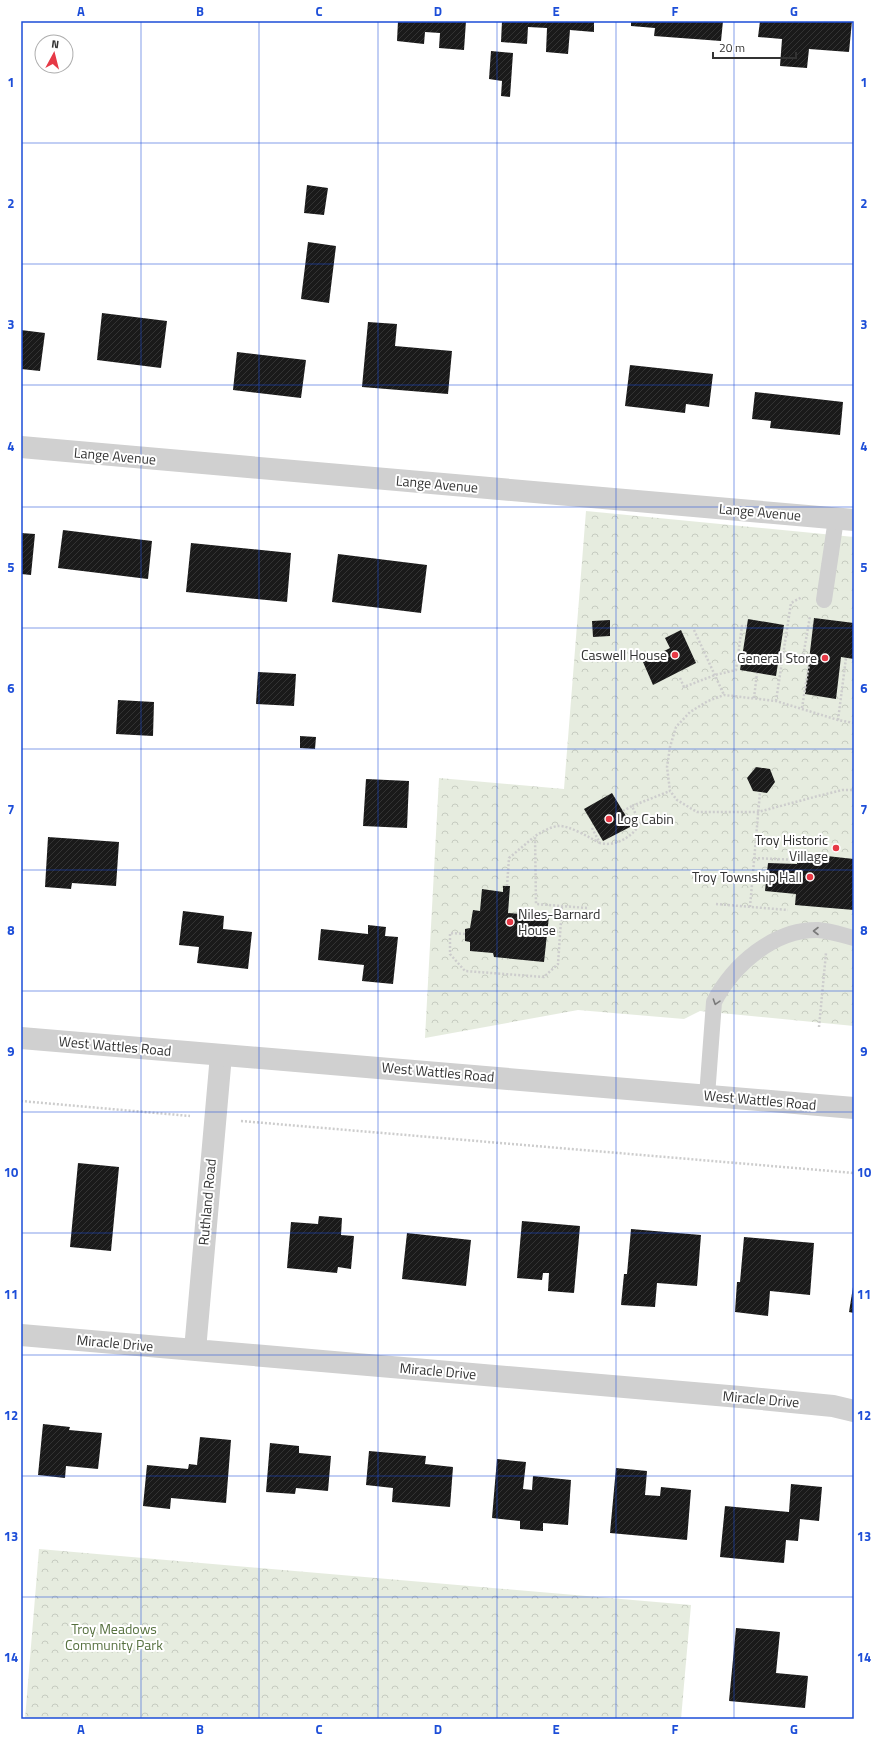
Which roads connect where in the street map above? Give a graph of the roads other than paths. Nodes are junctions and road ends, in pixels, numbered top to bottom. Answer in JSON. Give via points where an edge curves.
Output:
{"nodes":[{"id":1,"x":21,"y":447,"type":"edge"},
{"id":2,"x":845,"y":519,"type":"edge"},
{"id":3,"x":824,"y":600,"type":"road end"},
{"id":4,"x":854,"y":938,"type":"edge"},
{"id":5,"x":21,"y":1038,"type":"edge"},
{"id":6,"x":221,"y":1055,"type":"junction"},
{"id":7,"x":707,"y":1096,"type":"junction"},
{"id":8,"x":854,"y":1108,"type":"edge"},
{"id":9,"x":21,"y":1335,"type":"edge"},
{"id":10,"x":195,"y":1350,"type":"junction"},
{"id":11,"x":854,"y":1411,"type":"edge"}],
"edges":[{"from":1,"to":2,"type":"street","name":"Lange Avenue"},
{"from":2,"to":3,"type":"lane"},
{"from":4,"to":7,"type":"lane","one_way":true,"via":[[818,930],[797,932],[775,940],[755,953],[734,972],[714,1002]]},
{"from":5,"to":6,"type":"street","name":"West Wattles Road"},
{"from":6,"to":7,"type":"street","name":"West Wattles Road"},
{"from":6,"to":10,"type":"street","name":"Ruthland Road"},
{"from":7,"to":8,"type":"street","name":"West Wattles Road"},
{"from":9,"to":10,"type":"street","name":"Miracle Drive"},
{"from":10,"to":11,"type":"street","name":"Miracle Drive","via":[[833,1406]]}]}
